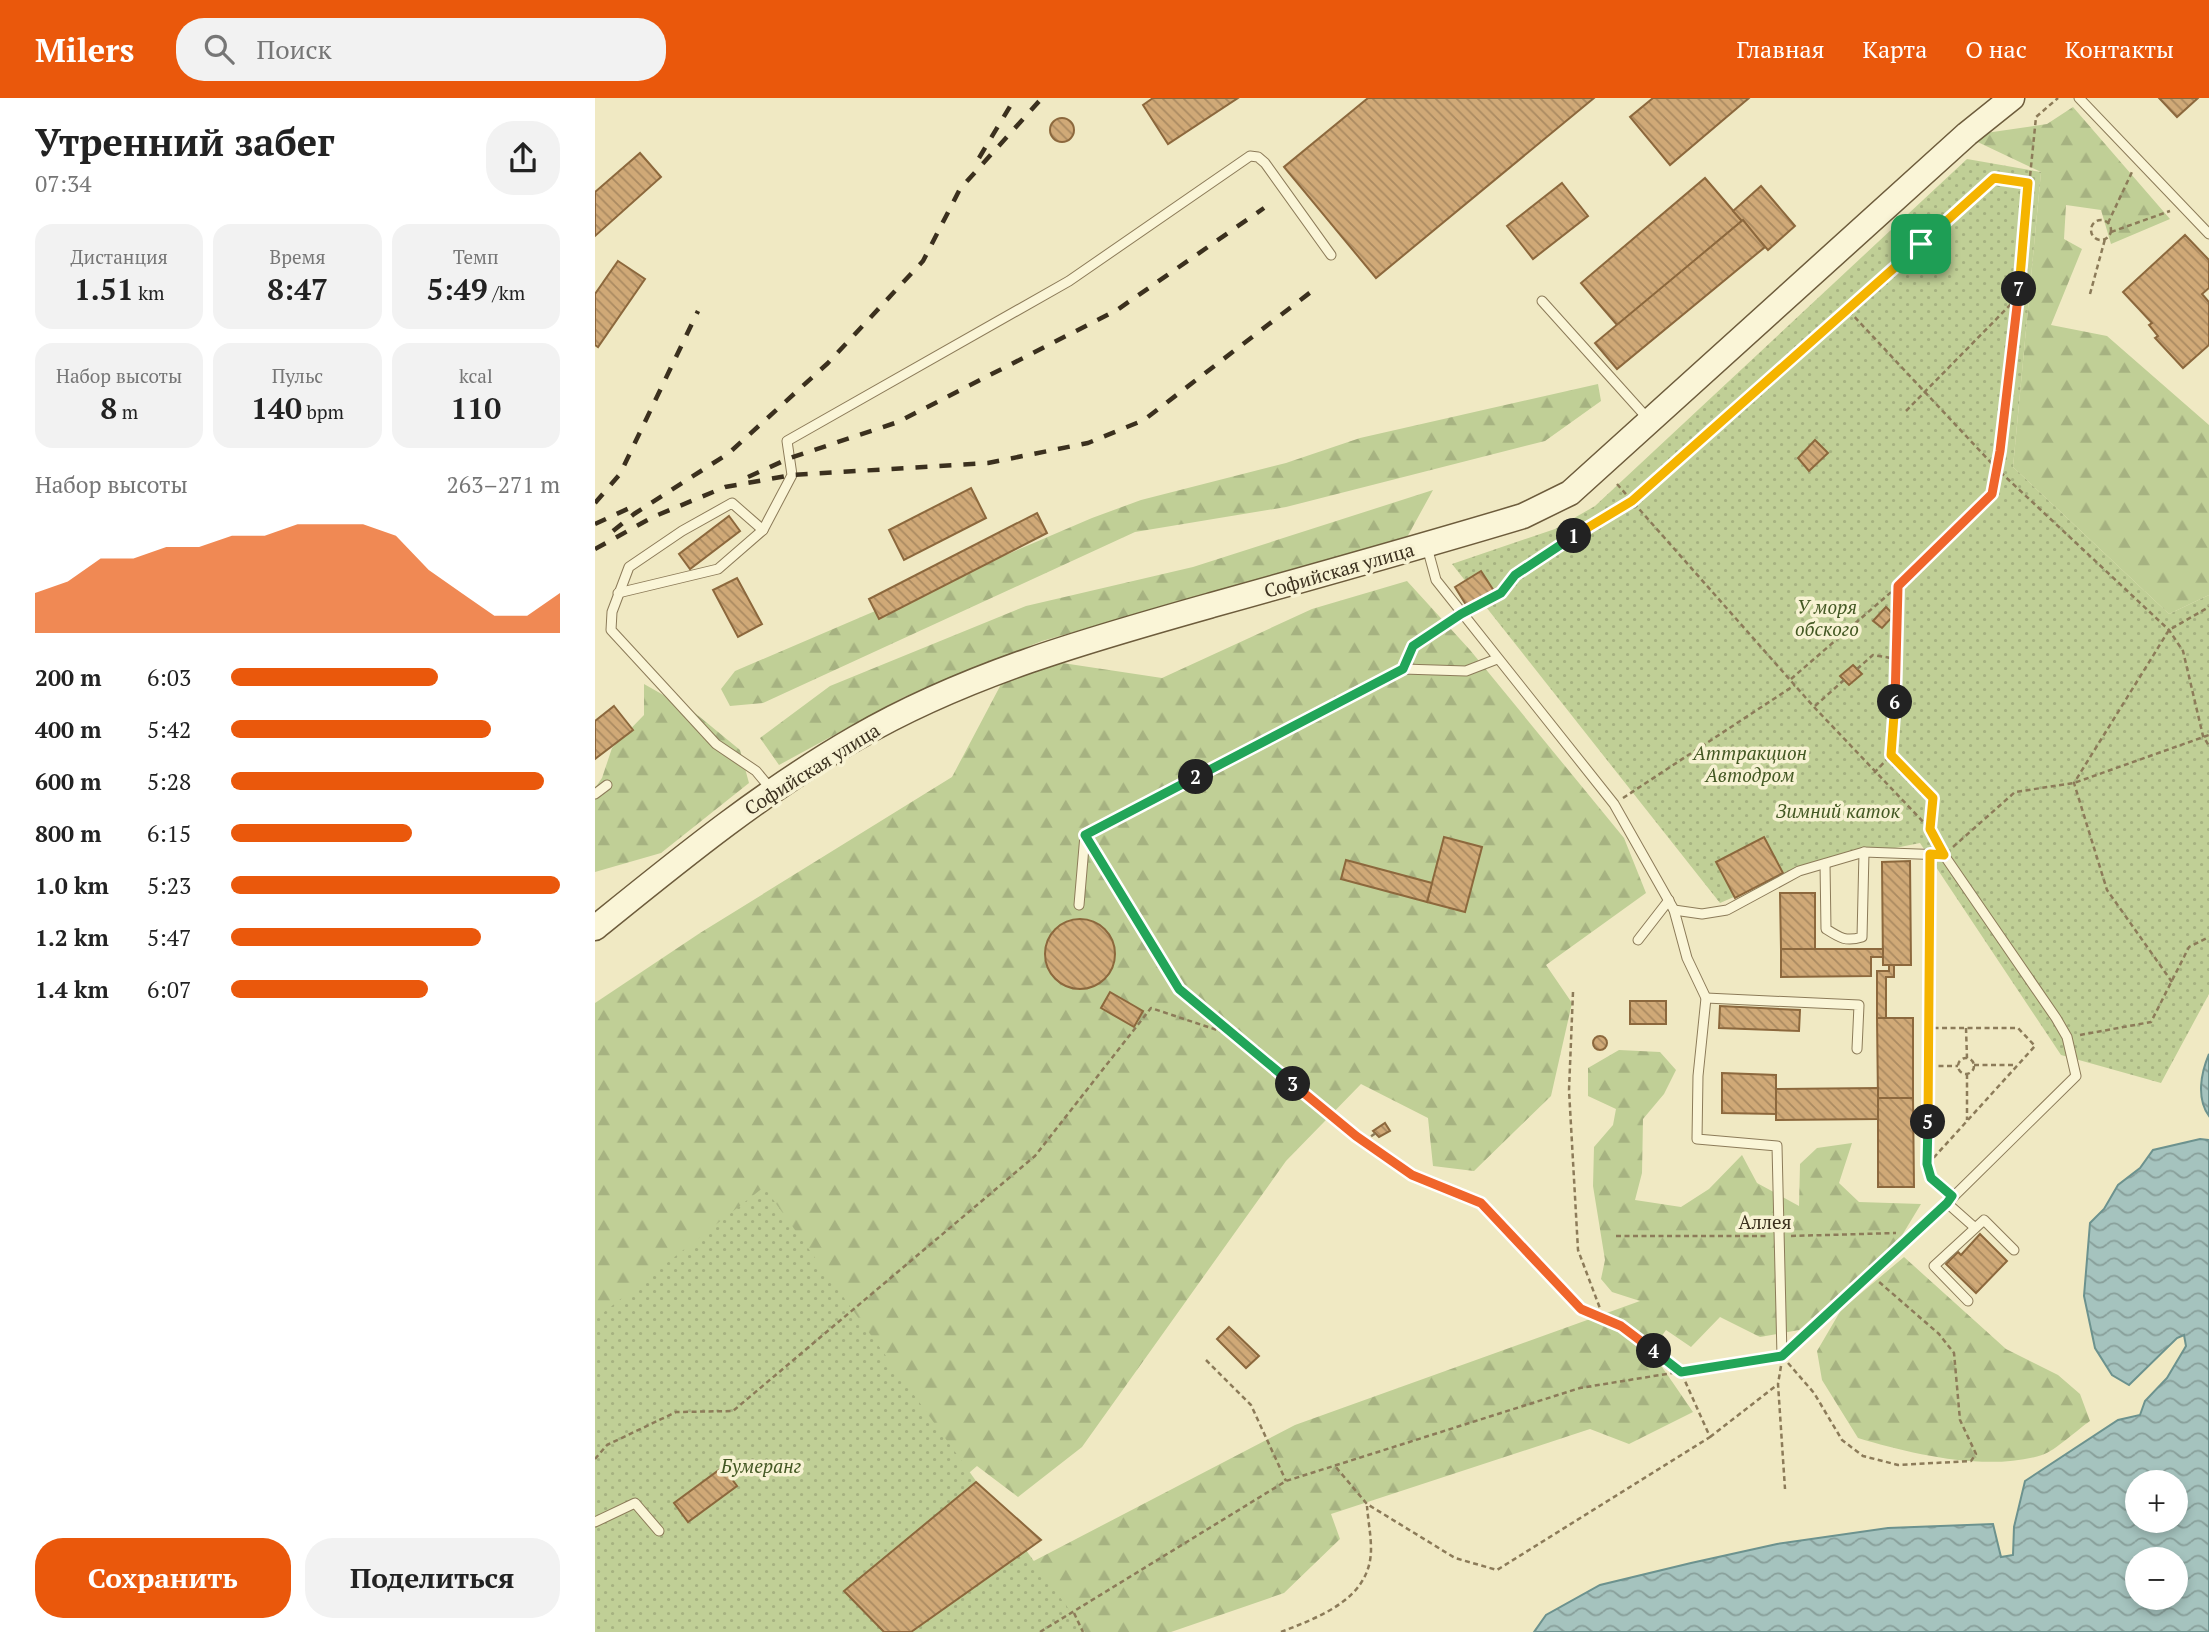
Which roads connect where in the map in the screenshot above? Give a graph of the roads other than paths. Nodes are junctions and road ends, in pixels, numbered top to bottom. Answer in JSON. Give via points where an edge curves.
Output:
{"nodes":[{"id":1,"x":2012,"y":98,"type":"edge"},
{"id":2,"x":2079,"y":98,"type":"edge"},
{"id":3,"x":2209,"y":234,"type":"edge"},
{"id":4,"x":1331,"y":255,"type":"dead end"},
{"id":5,"x":1542,"y":301,"type":"dead end"},
{"id":6,"x":1650,"y":422,"type":"junction"},
{"id":7,"x":764,"y":530,"type":"junction"},
{"id":8,"x":1426,"y":545,"type":"junction"},
{"id":9,"x":618,"y":593,"type":"junction"},
{"id":10,"x":1497,"y":659,"type":"junction"},
{"id":11,"x":607,"y":785,"type":"dead end"},
{"id":12,"x":772,"y":791,"type":"junction"},
{"id":13,"x":595,"y":794,"type":"edge"},
{"id":14,"x":1864,"y":852,"type":"junction"},
{"id":15,"x":1825,"y":864,"type":"junction"},
{"id":16,"x":1669,"y":900,"type":"junction"},
{"id":17,"x":1079,"y":905,"type":"dead end"},
{"id":18,"x":1674,"y":910,"type":"junction"},
{"id":19,"x":595,"y":928,"type":"edge"},
{"id":20,"x":1638,"y":940,"type":"dead end"},
{"id":21,"x":1706,"y":998,"type":"junction"},
{"id":22,"x":1857,"y":1049,"type":"dead end"},
{"id":23,"x":1950,"y":1199,"type":"junction"},
{"id":24,"x":1973,"y":1226,"type":"junction"},
{"id":25,"x":2014,"y":1250,"type":"dead end"},
{"id":26,"x":1968,"y":1301,"type":"dead end"},
{"id":27,"x":595,"y":1522,"type":"edge"},
{"id":28,"x":659,"y":1531,"type":"dead end"}],
"edges":[{"from":1,"to":6,"type":"main road","name":"Софийская улица"},
{"from":2,"to":3,"type":"lane"},
{"from":4,"to":7,"type":"lane","via":[[1265,163],[1249,156],[1069,281],[787,441],[792,475]]},
{"from":5,"to":6,"type":"lane"},
{"from":6,"to":8,"type":"main road","name":"Софийская улица","via":[[1570,493],[1523,516]]},
{"from":7,"to":9,"type":"lane","via":[[718,569]]},
{"from":7,"to":9,"type":"lane","via":[[732,503],[629,567]]},
{"from":8,"to":10,"type":"lane","via":[[1436,580]]},
{"from":8,"to":12,"type":"main road","name":"Софийская улица","via":[[1098,637],[1014,666],[857,737]]},
{"from":9,"to":12,"type":"lane","via":[[611,630],[716,744],[756,771]]},
{"from":10,"to":16,"type":"lane","via":[[1614,804]]},
{"from":10,"to":17,"type":"lane","via":[[1466,671],[1403,669],[1085,835]]},
{"from":11,"to":13,"type":"lane"},
{"from":12,"to":19,"type":"main road","name":"Софийская улица"},
{"from":14,"to":15,"type":"lane"},
{"from":14,"to":15,"type":"lane","via":[[1862,937],[1851,941],[1826,929]]},
{"from":14,"to":23,"type":"lane","via":[[1944,855],[2067,1037],[2076,1076]]},
{"from":15,"to":18,"type":"lane","via":[[1799,871],[1727,910],[1702,914]]},
{"from":16,"to":18,"type":"lane"},
{"from":16,"to":20,"type":"lane"},
{"from":18,"to":21,"type":"lane","via":[[1687,958]]},
{"from":21,"to":22,"type":"lane","via":[[1859,1004]]},
{"from":21,"to":23,"type":"lane","via":[[1697,1139],[1777,1146],[1782,1356]]},
{"from":23,"to":24,"type":"lane"},
{"from":24,"to":25,"type":"lane","via":[[1984,1220]]},
{"from":24,"to":26,"type":"lane","via":[[1934,1266]]},
{"from":27,"to":28,"type":"lane","via":[[635,1503]]}]}
